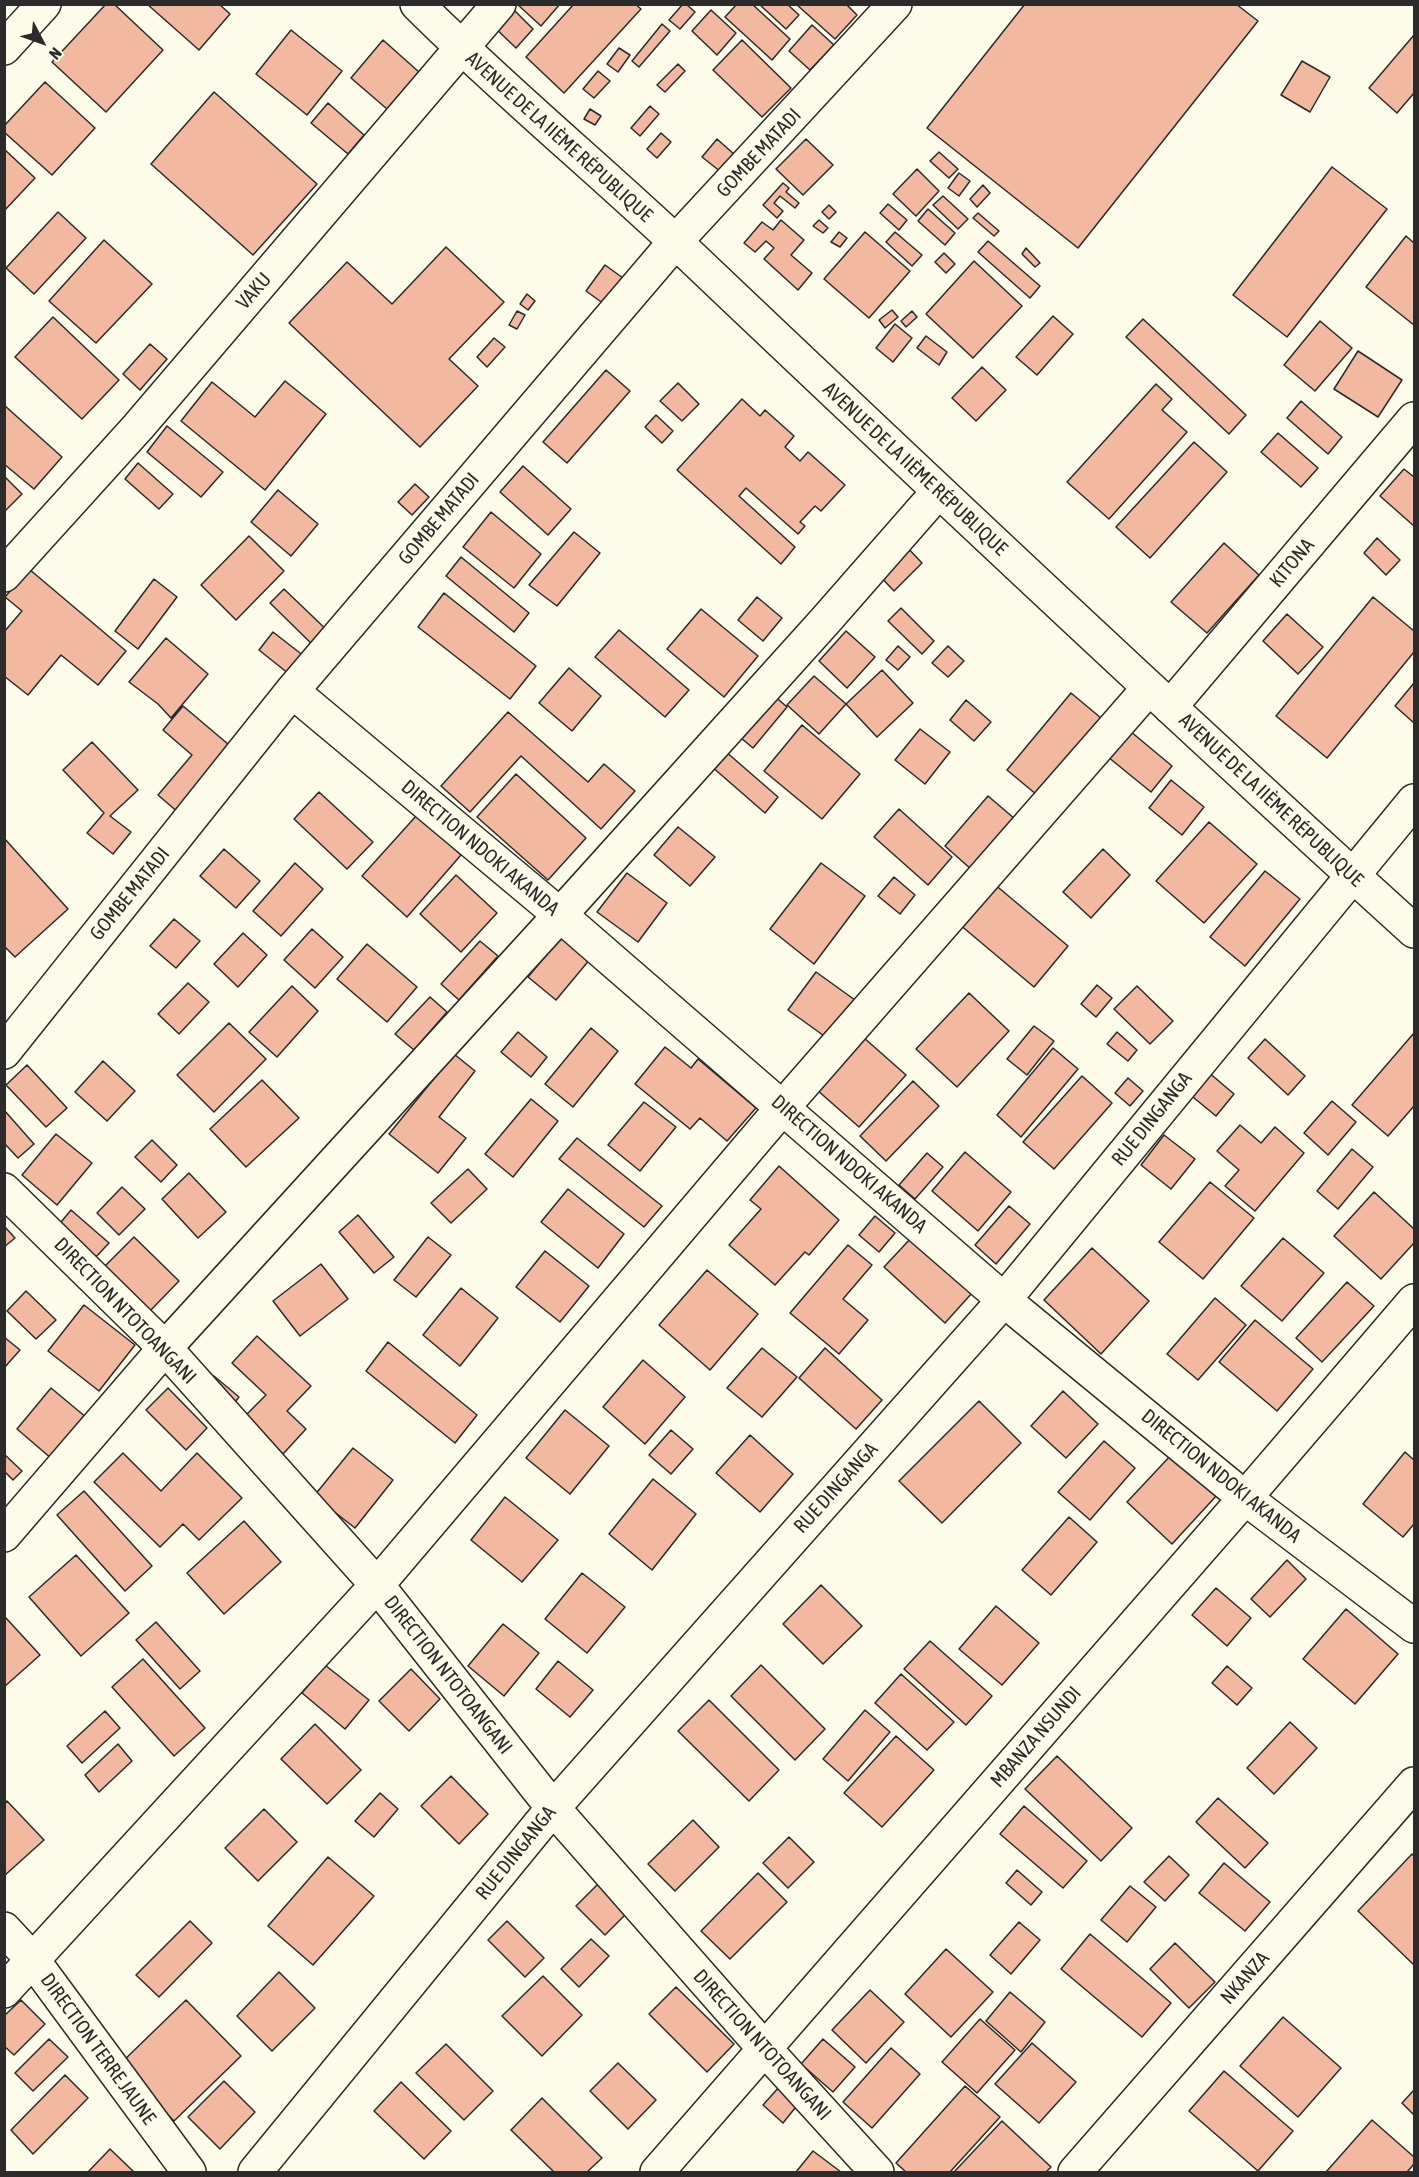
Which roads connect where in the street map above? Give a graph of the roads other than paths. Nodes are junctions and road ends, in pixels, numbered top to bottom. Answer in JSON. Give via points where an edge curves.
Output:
{"nodes":[{"id":1,"x":44,"y":4,"type":"edge"},
{"id":2,"x":417,"y":4,"type":"edge"},
{"id":3,"x":499,"y":4,"type":"edge"},
{"id":4,"x":895,"y":4,"type":"edge"},
{"id":5,"x":4,"y":48,"type":"edge"},
{"id":6,"x":462,"y":49,"type":"junction"},
{"id":7,"x":675,"y":242,"type":"junction"},
{"id":8,"x":1414,"y":419,"type":"edge"},
{"id":9,"x":938,"y":492,"type":"junction"},
{"id":10,"x":4,"y":575,"type":"edge"},
{"id":11,"x":292,"y":691,"type":"junction"},
{"id":12,"x":1159,"y":697,"type":"junction"},
{"id":13,"x":1414,"y":801,"type":"edge"},
{"id":14,"x":1352,"y":875,"type":"junction"},
{"id":15,"x":561,"y":915,"type":"junction"},
{"id":16,"x":1414,"y":931,"type":"edge"},
{"id":17,"x":4,"y":1052,"type":"edge"},
{"id":18,"x":783,"y":1107,"type":"junction"},
{"id":19,"x":4,"y":1190,"type":"edge"},
{"id":20,"x":1004,"y":1300,"type":"junction"},
{"id":21,"x":1414,"y":1301,"type":"edge"},
{"id":22,"x":165,"y":1348,"type":"junction"},
{"id":23,"x":1245,"y":1498,"type":"junction"},
{"id":24,"x":4,"y":1535,"type":"edge"},
{"id":25,"x":377,"y":1585,"type":"junction"},
{"id":26,"x":1414,"y":1626,"type":"edge"},
{"id":27,"x":1414,"y":1784,"type":"edge"},
{"id":28,"x":553,"y":1808,"type":"junction"},
{"id":29,"x":4,"y":1929,"type":"edge"},
{"id":30,"x":32,"y":1959,"type":"junction"},
{"id":31,"x":4,"y":1991,"type":"edge"},
{"id":32,"x":764,"y":2048,"type":"junction"},
{"id":33,"x":189,"y":2172,"type":"edge"},
{"id":34,"x":255,"y":2172,"type":"edge"},
{"id":35,"x":657,"y":2172,"type":"edge"},
{"id":36,"x":877,"y":2172,"type":"edge"},
{"id":37,"x":1075,"y":2172,"type":"edge"}],
"edges":[{"from":1,"to":5,"type":"street"},
{"from":2,"to":6,"type":"street","name":"AVENUE DE LA IIÈME RÉPUBLIQUE"},
{"from":3,"to":6,"type":"street","name":"VAKU"},
{"from":4,"to":7,"type":"street","name":"GOMBE MATADI"},
{"from":6,"to":7,"type":"street","name":"AVENUE DE LA IIÈME RÉPUBLIQUE"},
{"from":6,"to":10,"type":"street","name":"VAKU","via":[[138,427]]},
{"from":7,"to":9,"type":"street","name":"AVENUE DE LA IIÈME RÉPUBLIQUE"},
{"from":7,"to":11,"type":"street","name":"GOMBE MATADI"},
{"from":8,"to":12,"type":"street","name":"KITONA"},
{"from":9,"to":12,"type":"street","name":"AVENUE DE LA IIÈME RÉPUBLIQUE"},
{"from":9,"to":15,"type":"street"},
{"from":11,"to":15,"type":"street","name":"DIRECTION NDOKI AKANDA"},
{"from":11,"to":17,"type":"street","name":"GOMBE MATADI"},
{"from":12,"to":14,"type":"street","name":"AVENUE DE LA IIÈME RÉPUBLIQUE"},
{"from":12,"to":18,"type":"street","name":"KITONA"},
{"from":13,"to":14,"type":"street","name":"RUE DINGANGA"},
{"from":14,"to":16,"type":"street","name":"AVENUE DE LA IIÈME RÉPUBLIQUE"},
{"from":14,"to":20,"type":"street","name":"RUE DINGANGA"},
{"from":15,"to":18,"type":"street","name":"DIRECTION NDOKI AKANDA"},
{"from":15,"to":22,"type":"street"},
{"from":18,"to":20,"type":"street","name":"DIRECTION NDOKI AKANDA"},
{"from":18,"to":25,"type":"street","name":"KITONA"},
{"from":19,"to":22,"type":"street","name":"DIRECTION NTOTOANGANI"},
{"from":20,"to":23,"type":"street","name":"DIRECTION NDOKI AKANDA"},
{"from":20,"to":28,"type":"street","name":"RUE DINGANGA"},
{"from":21,"to":23,"type":"street","name":"MBANZA NSUNDI"},
{"from":22,"to":24,"type":"street"},
{"from":22,"to":25,"type":"street","name":"DIRECTION NTOTOANGANI"},
{"from":23,"to":26,"type":"street","name":"DIRECTION NDOKI AKANDA"},
{"from":23,"to":32,"type":"street","name":"MBANZA NSUNDI"},
{"from":25,"to":28,"type":"street","name":"DIRECTION NTOTOANGANI"},
{"from":25,"to":30,"type":"street","name":"KITONA"},
{"from":27,"to":37,"type":"street","name":"NKANZA"},
{"from":28,"to":32,"type":"street","name":"DIRECTION NTOTOANGANI"},
{"from":28,"to":34,"type":"street","name":"RUE DINGANGA"},
{"from":29,"to":30,"type":"street","name":"DIRECTION TERRE JAUNE"},
{"from":30,"to":31,"type":"street","name":"KITONA"},
{"from":30,"to":33,"type":"street","name":"DIRECTION TERRE JAUNE"},
{"from":32,"to":35,"type":"street","name":"MBANZA NSUNDI"},
{"from":32,"to":36,"type":"street","name":"DIRECTION NTOTOANGANI"}]}
